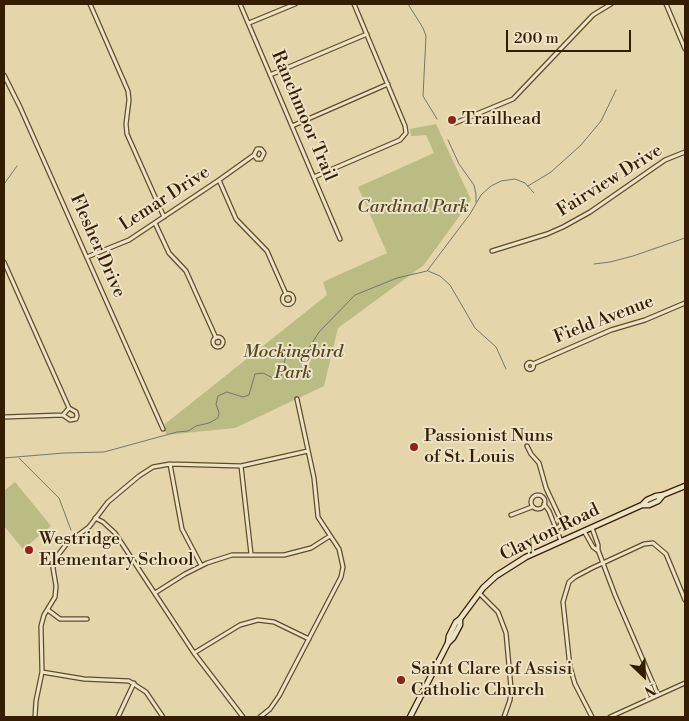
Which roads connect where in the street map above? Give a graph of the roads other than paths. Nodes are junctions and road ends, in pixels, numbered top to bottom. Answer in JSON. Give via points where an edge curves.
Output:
{"nodes":[{"id":1,"x":90,"y":4,"type":"edge"},
{"id":2,"x":240,"y":4,"type":"edge"},
{"id":3,"x":295,"y":4,"type":"edge"},
{"id":4,"x":354,"y":4,"type":"edge"},
{"id":5,"x":611,"y":4,"type":"edge"},
{"id":6,"x":666,"y":4,"type":"edge"},
{"id":7,"x":249,"y":24,"type":"junction"},
{"id":8,"x":367,"y":34,"type":"junction"},
{"id":9,"x":685,"y":49,"type":"edge"},
{"id":10,"x":4,"y":75,"type":"edge"},
{"id":11,"x":270,"y":75,"type":"junction"},
{"id":12,"x":388,"y":84,"type":"junction"},
{"id":13,"x":455,"y":124,"type":"dead end"},
{"id":14,"x":292,"y":126,"type":"junction"},
{"id":15,"x":685,"y":152,"type":"edge"},
{"id":16,"x":254,"y":155,"type":"dead end"},
{"id":17,"x":314,"y":177,"type":"junction"},
{"id":18,"x":219,"y":180,"type":"junction"},
{"id":19,"x":164,"y":217,"type":"junction"},
{"id":20,"x":155,"y":222,"type":"junction"},
{"id":21,"x":340,"y":239,"type":"dead end"},
{"id":22,"x":492,"y":250,"type":"dead end"},
{"id":23,"x":87,"y":257,"type":"junction"},
{"id":24,"x":4,"y":265,"type":"edge"},
{"id":25,"x":286,"y":294,"type":"dead end"},
{"id":26,"x":685,"y":303,"type":"edge"},
{"id":27,"x":216,"y":338,"type":"dead end"},
{"id":28,"x":533,"y":364,"type":"dead end"},
{"id":29,"x":297,"y":399,"type":"dead end"},
{"id":30,"x":69,"y":408,"type":"junction"},
{"id":31,"x":63,"y":415,"type":"junction"},
{"id":32,"x":4,"y":417,"type":"edge"},
{"id":33,"x":163,"y":429,"type":"dead end"},
{"id":34,"x":527,"y":446,"type":"dead end"},
{"id":35,"x":308,"y":451,"type":"junction"},
{"id":36,"x":170,"y":464,"type":"junction"},
{"id":37,"x":241,"y":466,"type":"junction"},
{"id":38,"x":685,"y":486,"type":"edge"},
{"id":39,"x":544,"y":504,"type":"junction"},
{"id":40,"x":533,"y":507,"type":"junction"},
{"id":41,"x":511,"y":515,"type":"dead end"},
{"id":42,"x":95,"y":518,"type":"junction"},
{"id":43,"x":592,"y":527,"type":"junction"},
{"id":44,"x":556,"y":529,"type":"junction"},
{"id":45,"x":584,"y":530,"type":"junction"},
{"id":46,"x":78,"y":536,"type":"dead end"},
{"id":47,"x":330,"y":536,"type":"junction"},
{"id":48,"x":561,"y":541,"type":"junction"},
{"id":49,"x":68,"y":542,"type":"dead end"},
{"id":50,"x":598,"y":550,"type":"junction"},
{"id":51,"x":251,"y":554,"type":"junction"},
{"id":52,"x":603,"y":563,"type":"junction"},
{"id":53,"x":201,"y":565,"type":"junction"},
{"id":54,"x":155,"y":593,"type":"junction"},
{"id":55,"x":479,"y":593,"type":"junction"},
{"id":56,"x":685,"y":600,"type":"edge"},
{"id":57,"x":48,"y":610,"type":"junction"},
{"id":58,"x":86,"y":619,"type":"dead end"},
{"id":59,"x":309,"y":639,"type":"junction"},
{"id":60,"x":194,"y":653,"type":"junction"},
{"id":61,"x":42,"y":672,"type":"junction"},
{"id":62,"x":134,"y":683,"type":"junction"},
{"id":63,"x":685,"y":683,"type":"edge"},
{"id":64,"x":658,"y":695,"type":"junction"},
{"id":65,"x":35,"y":717,"type":"edge"},
{"id":66,"x":118,"y":717,"type":"edge"},
{"id":67,"x":163,"y":717,"type":"edge"},
{"id":68,"x":243,"y":717,"type":"edge"},
{"id":69,"x":260,"y":717,"type":"edge"},
{"id":70,"x":410,"y":717,"type":"edge"},
{"id":71,"x":504,"y":717,"type":"edge"},
{"id":72,"x":592,"y":717,"type":"edge"},
{"id":73,"x":610,"y":717,"type":"edge"}],
"edges":[{"from":1,"to":19,"type":"street","via":[[128,91],[126,134]]},
{"from":2,"to":7,"type":"street","name":"Ranchmoor Trail"},
{"from":3,"to":7,"type":"street"},
{"from":4,"to":8,"type":"street"},
{"from":5,"to":13,"type":"street","via":[[593,15],[513,99]]},
{"from":6,"to":9,"type":"street"},
{"from":7,"to":11,"type":"street","name":"Ranchmoor Trail"},
{"from":8,"to":11,"type":"street"},
{"from":8,"to":12,"type":"street"},
{"from":10,"to":23,"type":"street","name":"Flesher Drive"},
{"from":11,"to":14,"type":"street","name":"Ranchmoor Trail"},
{"from":12,"to":14,"type":"street"},
{"from":12,"to":17,"type":"street","via":[[406,135]]},
{"from":14,"to":17,"type":"street","name":"Ranchmoor Trail"},
{"from":15,"to":22,"type":"street","name":"Fairview Drive","via":[[665,160],[563,227]]},
{"from":16,"to":18,"type":"street","name":"Lemar Drive"},
{"from":17,"to":21,"type":"street","name":"Ranchmoor Trail"},
{"from":18,"to":19,"type":"street","name":"Lemar Drive"},
{"from":18,"to":25,"type":"street","via":[[236,219],[266,251]]},
{"from":19,"to":20,"type":"street","name":"Lemar Drive"},
{"from":20,"to":23,"type":"street","name":"Lemar Drive","via":[[129,240]]},
{"from":20,"to":27,"type":"street","via":[[169,253],[186,271]]},
{"from":23,"to":33,"type":"street","name":"Flesher Drive"},
{"from":24,"to":30,"type":"street"},
{"from":26,"to":28,"type":"street","name":"Field Avenue","via":[[611,330]]},
{"from":29,"to":35,"type":"street"},
{"from":30,"to":31,"type":"street"},
{"from":30,"to":31,"type":"street","via":[[76,412],[76,419],[70,420]]},
{"from":31,"to":32,"type":"street"},
{"from":34,"to":44,"type":"street","via":[[539,462],[546,488],[561,520]]},
{"from":35,"to":37,"type":"street"},
{"from":35,"to":47,"type":"street","via":[[318,517]]},
{"from":36,"to":37,"type":"street"},
{"from":36,"to":42,"type":"street","via":[[146,471],[108,502]]},
{"from":36,"to":53,"type":"street","via":[[182,529]]},
{"from":37,"to":51,"type":"street"},
{"from":38,"to":43,"type":"main road","name":"Clayton Road","via":[[656,496]]},
{"from":39,"to":40,"type":"street","via":[[539,508]]},
{"from":39,"to":40,"type":"street","via":[[544,498],[536,495],[532,497]]},
{"from":39,"to":44,"type":"street"},
{"from":40,"to":41,"type":"street"},
{"from":42,"to":46,"type":"street"},
{"from":42,"to":54,"type":"street","via":[[115,533]]},
{"from":43,"to":45,"type":"main road","name":"Clayton Road"},
{"from":43,"to":50,"type":"street"},
{"from":44,"to":48,"type":"street"},
{"from":45,"to":48,"type":"main road","name":"Clayton Road"},
{"from":45,"to":50,"type":"street"},
{"from":47,"to":51,"type":"street","via":[[311,548],[294,553],[273,556]]},
{"from":47,"to":59,"type":"street","via":[[341,556],[342,574]]},
{"from":48,"to":55,"type":"main road","name":"Clayton Road","via":[[510,566]]},
{"from":49,"to":57,"type":"street","via":[[55,559],[56,592]]},
{"from":50,"to":52,"type":"street"},
{"from":51,"to":53,"type":"street","via":[[232,555]]},
{"from":52,"to":56,"type":"street","via":[[644,544],[654,543],[666,554]]},
{"from":52,"to":64,"type":"street"},
{"from":52,"to":72,"type":"street","via":[[569,582],[563,602],[572,674]]},
{"from":53,"to":54,"type":"street"},
{"from":54,"to":60,"type":"street"},
{"from":55,"to":70,"type":"main road","name":"Clayton Road","via":[[456,622]]},
{"from":55,"to":71,"type":"street","via":[[494,607],[504,626],[511,688]]},
{"from":57,"to":58,"type":"street","via":[[60,619]]},
{"from":57,"to":61,"type":"street","via":[[41,626]]},
{"from":59,"to":60,"type":"street","via":[[274,622],[258,620],[240,625]]},
{"from":59,"to":69,"type":"street","via":[[279,696]]},
{"from":60,"to":68,"type":"street"},
{"from":61,"to":62,"type":"street"},
{"from":61,"to":65,"type":"street"},
{"from":62,"to":66,"type":"street"},
{"from":62,"to":67,"type":"street","via":[[146,692]]},
{"from":63,"to":64,"type":"street"},
{"from":64,"to":73,"type":"street"}]}
